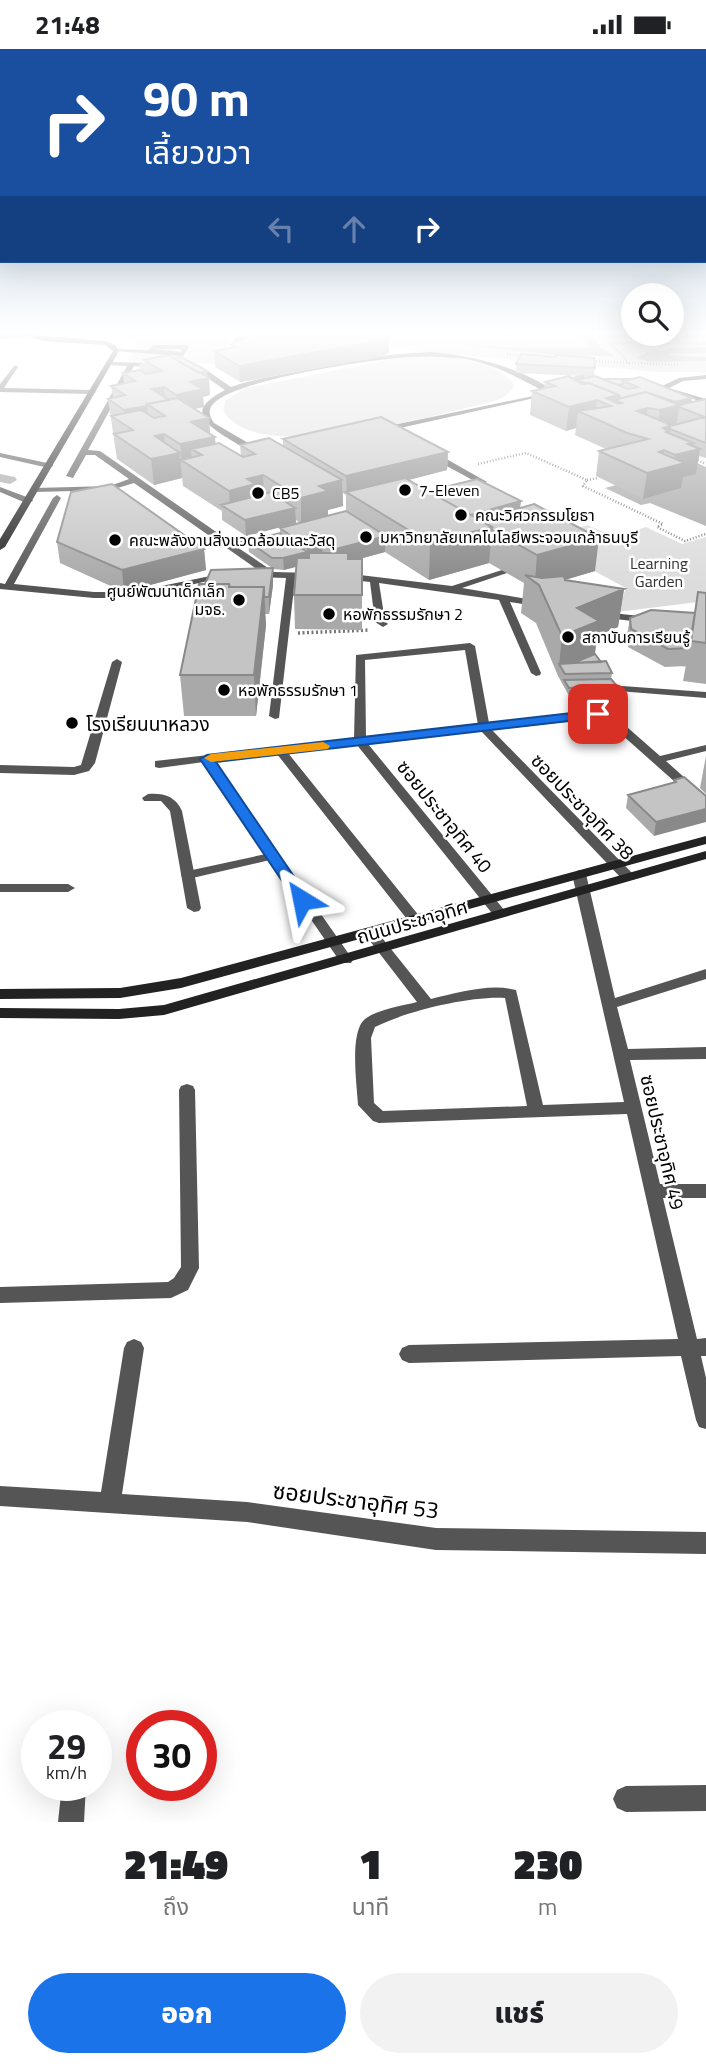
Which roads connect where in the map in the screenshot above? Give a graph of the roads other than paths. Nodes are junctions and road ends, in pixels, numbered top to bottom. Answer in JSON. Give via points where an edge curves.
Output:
{"nodes":[{"id":1,"x":78,"y":417,"type":"edge"},
{"id":2,"x":102,"y":417,"type":"edge"},
{"id":3,"x":207,"y":417,"type":"edge"},
{"id":4,"x":442,"y":417,"type":"edge"},
{"id":5,"x":385,"y":429,"type":"junction"},
{"id":6,"x":372,"y":432,"type":"edge"},
{"id":7,"x":397,"y":436,"type":"edge"},
{"id":8,"x":420,"y":448,"type":"edge"},
{"id":9,"x":83,"y":452,"type":"junction"},
{"id":10,"x":269,"y":455,"type":"edge"},
{"id":11,"x":0,"y":456,"type":"edge"},
{"id":12,"x":49,"y":466,"type":"junction"},
{"id":13,"x":70,"y":476,"type":"dead end"},
{"id":14,"x":135,"y":480,"type":"junction"},
{"id":15,"x":37,"y":487,"type":"junction"},
{"id":16,"x":464,"y":487,"type":"edge"},
{"id":17,"x":0,"y":489,"type":"edge"},
{"id":18,"x":57,"y":498,"type":"dead end"},
{"id":19,"x":29,"y":501,"type":"junction"},
{"id":20,"x":270,"y":536,"type":"edge"},
{"id":21,"x":232,"y":546,"type":"junction"},
{"id":22,"x":0,"y":547,"type":"edge"},
{"id":23,"x":505,"y":572,"type":"edge"},
{"id":24,"x":230,"y":575,"type":"edge"},
{"id":25,"x":243,"y":575,"type":"edge"},
{"id":26,"x":271,"y":575,"type":"junction"},
{"id":27,"x":291,"y":576,"type":"junction"},
{"id":28,"x":319,"y":576,"type":"edge"},
{"id":29,"x":332,"y":576,"type":"edge"},
{"id":30,"x":374,"y":579,"type":"junction"},
{"id":31,"x":4,"y":586,"type":"edge"},
{"id":32,"x":450,"y":589,"type":"junction"},
{"id":33,"x":503,"y":597,"type":"junction"},
{"id":34,"x":554,"y":606,"type":"edge"},
{"id":35,"x":591,"y":613,"type":"edge"},
{"id":36,"x":663,"y":621,"type":"edge"},
{"id":37,"x":383,"y":624,"type":"road end"},
{"id":38,"x":117,"y":662,"type":"dead end"},
{"id":39,"x":536,"y":673,"type":"dead end"},
{"id":40,"x":622,"y":689,"type":"dead end"},
{"id":41,"x":700,"y":691,"type":"edge"},
{"id":42,"x":275,"y":716,"type":"dead end"},
{"id":43,"x":484,"y":728,"type":"junction"},
{"id":44,"x":360,"y":742,"type":"junction"},
{"id":45,"x":706,"y":748,"type":"edge"},
{"id":46,"x":280,"y":750,"type":"junction"},
{"id":47,"x":207,"y":759,"type":"junction"},
{"id":48,"x":657,"y":760,"type":"junction"},
{"id":49,"x":159,"y":764,"type":"dead end"},
{"id":50,"x":0,"y":769,"type":"edge"},
{"id":51,"x":148,"y":798,"type":"dead end"},
{"id":52,"x":706,"y":803,"type":"edge"},
{"id":53,"x":706,"y":840,"type":"edge"},
{"id":54,"x":706,"y":855,"type":"edge"},
{"id":55,"x":272,"y":856,"type":"junction"},
{"id":56,"x":615,"y":864,"type":"junction"},
{"id":57,"x":188,"y":875,"type":"junction"},
{"id":58,"x":628,"y":877,"type":"junction"},
{"id":59,"x":581,"y":882,"type":"junction"},
{"id":60,"x":0,"y":888,"type":"edge"},
{"id":61,"x":68,"y":888,"type":"dead end"},
{"id":62,"x":488,"y":900,"type":"junction"},
{"id":63,"x":194,"y":908,"type":"dead end"},
{"id":64,"x":500,"y":914,"type":"junction"},
{"id":65,"x":415,"y":920,"type":"junction"},
{"id":66,"x":370,"y":932,"type":"junction"},
{"id":67,"x":332,"y":942,"type":"junction"},
{"id":68,"x":383,"y":949,"type":"junction"},
{"id":69,"x":346,"y":960,"type":"junction"},
{"id":70,"x":706,"y":974,"type":"edge"},
{"id":71,"x":0,"y":994,"type":"edge"},
{"id":72,"x":428,"y":1005,"type":"junction"},
{"id":73,"x":608,"y":1005,"type":"junction"},
{"id":74,"x":0,"y":1013,"type":"edge"},
{"id":75,"x":706,"y":1053,"type":"edge"},
{"id":76,"x":621,"y":1055,"type":"junction"},
{"id":77,"x":187,"y":1090,"type":"dead end"},
{"id":78,"x":633,"y":1108,"type":"junction"},
{"id":79,"x":537,"y":1113,"type":"junction"},
{"id":80,"x":653,"y":1191,"type":"junction"},
{"id":81,"x":706,"y":1191,"type":"edge"},
{"id":82,"x":0,"y":1295,"type":"edge"},
{"id":83,"x":134,"y":1348,"type":"dead end"},
{"id":84,"x":699,"y":1348,"type":"edge"},
{"id":85,"x":409,"y":1354,"type":"dead end"},
{"id":86,"x":706,"y":1420,"type":"edge"},
{"id":87,"x":0,"y":1496,"type":"edge"},
{"id":88,"x":110,"y":1501,"type":"junction"},
{"id":89,"x":706,"y":1542,"type":"edge"},
{"id":90,"x":706,"y":1798,"type":"edge"},
{"id":91,"x":626,"y":1800,"type":"dead end"},
{"id":92,"x":73,"y":1801,"type":"edge"},
{"id":93,"x":71,"y":1822,"type":"edge"}],
"edges":[{"from":1,"to":12,"type":"main road"},
{"from":2,"to":9,"type":"street"},
{"from":3,"to":10,"type":"street"},
{"from":4,"to":5,"type":"street"},
{"from":5,"to":6,"type":"street"},
{"from":5,"to":7,"type":"street"},
{"from":8,"to":16,"type":"street","via":[[483,482]]},
{"from":9,"to":13,"type":"street"},
{"from":9,"to":14,"type":"street","via":[[97,453]]},
{"from":11,"to":12,"type":"street"},
{"from":12,"to":15,"type":"main road"},
{"from":14,"to":15,"type":"street","via":[[111,488]]},
{"from":14,"to":21,"type":"street"},
{"from":15,"to":19,"type":"main road"},
{"from":17,"to":19,"type":"street"},
{"from":18,"to":31,"type":"street"},
{"from":19,"to":22,"type":"main road"},
{"from":20,"to":21,"type":"street"},
{"from":21,"to":26,"type":"street"},
{"from":23,"to":32,"type":"street"},
{"from":24,"to":31,"type":"street","via":[[132,595]]},
{"from":25,"to":26,"type":"street"},
{"from":26,"to":27,"type":"street"},
{"from":27,"to":28,"type":"street"},
{"from":27,"to":42,"type":"street"},
{"from":29,"to":30,"type":"street"},
{"from":30,"to":32,"type":"street"},
{"from":30,"to":37,"type":"street"},
{"from":32,"to":33,"type":"street"},
{"from":33,"to":34,"type":"street"},
{"from":33,"to":39,"type":"street"},
{"from":35,"to":36,"type":"street"},
{"from":38,"to":50,"type":"street","via":[[85,768]]},
{"from":40,"to":41,"type":"street"},
{"from":43,"to":44,"type":"street"},
{"from":43,"to":44,"type":"street","via":[[470,646],[360,657]]},
{"from":43,"to":48,"type":"street","via":[[605,714]]},
{"from":43,"to":56,"type":"street","name":"ซอยประชาอุทิศ 38"},
{"from":44,"to":46,"type":"street"},
{"from":44,"to":62,"type":"street","name":"ซอยประชาอุทิศ 40"},
{"from":45,"to":48,"type":"street"},
{"from":46,"to":47,"type":"street"},
{"from":46,"to":65,"type":"street"},
{"from":47,"to":49,"type":"street"},
{"from":47,"to":55,"type":"street"},
{"from":48,"to":52,"type":"street"},
{"from":51,"to":57,"type":"street","via":[[162,797],[173,804]]},
{"from":53,"to":56,"type":"main road","name":"ถนนประชาอุทิศ"},
{"from":54,"to":58,"type":"main road","name":"ถนนประชาอุทิศ"},
{"from":55,"to":57,"type":"street"},
{"from":55,"to":67,"type":"street"},
{"from":56,"to":58,"type":"street","name":"ซอยประชาอุทิศ 38"},
{"from":56,"to":59,"type":"main road","name":"ถนนประชาอุทิศ"},
{"from":57,"to":63,"type":"street"},
{"from":58,"to":59,"type":"main road","name":"ถนนประชาอุทิศ"},
{"from":59,"to":62,"type":"main road","name":"ถนนประชาอุทิศ"},
{"from":59,"to":64,"type":"main road","name":"ถนนประชาอุทิศ"},
{"from":59,"to":73,"type":"street","name":"ซอยประชาอุทิศ 49"},
{"from":60,"to":61,"type":"street"},
{"from":62,"to":64,"type":"street","name":"ซอยประชาอุทิศ 40"},
{"from":62,"to":65,"type":"main road","name":"ถนนประชาอุทิศ"},
{"from":64,"to":68,"type":"main road","name":"ถนนประชาอุทิศ"},
{"from":65,"to":66,"type":"main road","name":"ถนนประชาอุทิศ"},
{"from":66,"to":67,"type":"main road","name":"ถนนประชาอุทิศ"},
{"from":66,"to":68,"type":"street"},
{"from":67,"to":69,"type":"street"},
{"from":67,"to":71,"type":"main road","name":"ถนนประชาอุทิศ","via":[[140,991]]},
{"from":68,"to":69,"type":"main road","name":"ถนนประชาอุทิศ"},
{"from":68,"to":72,"type":"street"},
{"from":69,"to":74,"type":"main road","name":"ถนนประชาอุทิศ","via":[[164,1010]]},
{"from":70,"to":73,"type":"street"},
{"from":72,"to":79,"type":"street","via":[[488,992],[511,994]]},
{"from":72,"to":79,"type":"street","via":[[373,1022],[366,1029],[366,1105],[372,1113],[388,1118]]},
{"from":73,"to":76,"type":"street","name":"ซอยประชาอุทิศ 49"},
{"from":75,"to":76,"type":"street"},
{"from":76,"to":78,"type":"street","name":"ซอยประชาอุทิศ 49"},
{"from":77,"to":82,"type":"street","via":[[190,1268],[181,1284],[171,1290]]},
{"from":78,"to":79,"type":"street"},
{"from":78,"to":80,"type":"street","name":"ซอยประชาอุทิศ 49"},
{"from":80,"to":81,"type":"street"},
{"from":80,"to":84,"type":"street","name":"ซอยประชาอุทิศ 49"},
{"from":83,"to":88,"type":"street"},
{"from":84,"to":85,"type":"street"},
{"from":84,"to":86,"type":"street","name":"ซอยประชาอุทิศ 49"},
{"from":87,"to":88,"type":"street","name":"ซอยประชาอุทิศ 53"},
{"from":88,"to":89,"type":"street","name":"ซอยประชาอุทิศ 53","via":[[247,1512],[436,1539]]},
{"from":90,"to":91,"type":"street"},
{"from":92,"to":93,"type":"street"}]}
